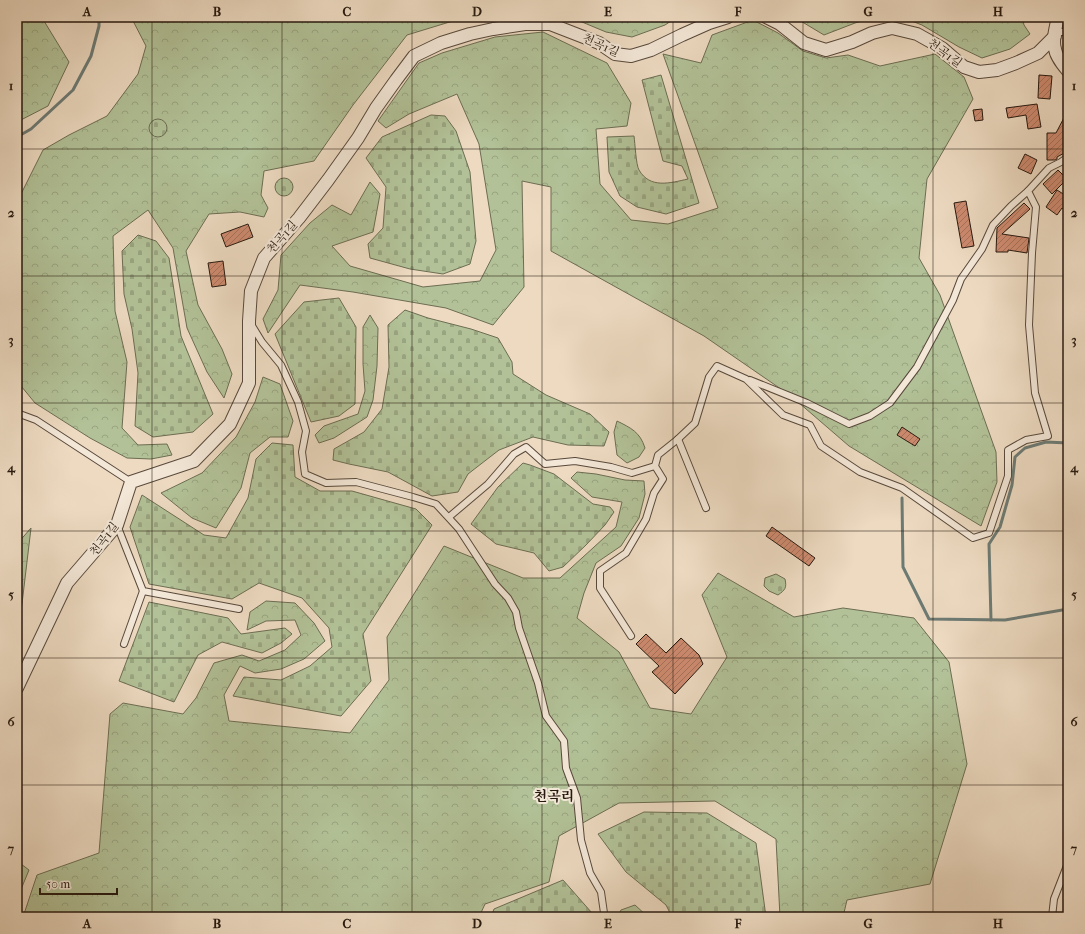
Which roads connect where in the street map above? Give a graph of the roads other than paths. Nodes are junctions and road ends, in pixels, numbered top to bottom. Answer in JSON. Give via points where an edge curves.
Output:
{"nodes":[{"id":1,"x":728,"y":17,"type":"edge"},
{"id":2,"x":766,"y":17,"type":"edge"},
{"id":3,"x":1058,"y":17,"type":"edge"},
{"id":4,"x":1068,"y":32,"type":"edge"},
{"id":5,"x":1055,"y":34,"type":"junction"},
{"id":6,"x":1068,"y":71,"type":"edge"},
{"id":7,"x":1068,"y":157,"type":"edge"},
{"id":8,"x":1028,"y":191,"type":"junction"},
{"id":9,"x":249,"y":321,"type":"junction"},
{"id":10,"x":746,"y":379,"type":"junction"},
{"id":11,"x":17,"y":413,"type":"edge"},
{"id":12,"x":678,"y":439,"type":"junction"},
{"id":13,"x":655,"y":466,"type":"junction"},
{"id":14,"x":130,"y":482,"type":"junction"},
{"id":15,"x":706,"y":508,"type":"dead end"},
{"id":16,"x":449,"y":517,"type":"junction"},
{"id":17,"x":117,"y":525,"type":"junction"},
{"id":18,"x":143,"y":591,"type":"junction"},
{"id":19,"x":239,"y":609,"type":"dead end"},
{"id":20,"x":631,"y":636,"type":"dead end"},
{"id":21,"x":124,"y":644,"type":"dead end"},
{"id":22,"x":17,"y":688,"type":"edge"},
{"id":23,"x":1068,"y":863,"type":"edge"},
{"id":24,"x":604,"y":917,"type":"edge"},
{"id":25,"x":1052,"y":917,"type":"edge"}],
"edges":[{"from":1,"to":9,"type":"street","name":"천곡1길","via":[[631,56],[615,54],[599,43],[550,24],[525,24],[470,34],[441,43],[414,56],[328,180],[264,258],[251,291]]},
{"from":2,"to":5,"type":"street","name":"천곡1길","via":[[804,42],[826,50],[892,28],[917,34],[942,48],[964,67],[979,72],[997,70],[1038,53]]},
{"from":3,"to":5,"type":"street"},
{"from":4,"to":5,"type":"lane"},
{"from":5,"to":6,"type":"street","via":[[1055,49]]},
{"from":7,"to":8,"type":"lane","via":[[1049,168]]},
{"from":8,"to":10,"type":"lane","via":[[993,226],[982,249],[961,279],[953,300],[917,368],[890,403],[870,416],[849,424],[808,403]]},
{"from":8,"to":10,"type":"lane","via":[[1036,207],[1029,325],[1035,393],[1048,436],[1026,440],[1008,450],[1008,476],[989,533],[973,538],[902,488],[860,472],[821,446],[810,425],[783,415]]},
{"from":9,"to":14,"type":"street","name":"천곡1길","via":[[249,384],[230,424],[194,461]]},
{"from":9,"to":16,"type":"lane","via":[[281,365],[298,402],[306,431],[302,452],[305,474],[326,483],[356,482],[413,497],[436,504]]},
{"from":10,"to":12,"type":"lane","via":[[717,366],[709,377],[695,423]]},
{"from":11,"to":14,"type":"lane","via":[[36,420]]},
{"from":12,"to":13,"type":"lane","via":[[658,455]]},
{"from":12,"to":15,"type":"lane"},
{"from":13,"to":16,"type":"lane","via":[[632,473],[575,461],[545,464],[526,447],[514,454],[488,484]]},
{"from":13,"to":20,"type":"lane","via":[[663,479],[654,493],[646,520],[626,553],[600,571],[600,588]]},
{"from":14,"to":17,"type":"street","name":"천곡1길"},
{"from":16,"to":24,"type":"lane","via":[[516,612],[546,716],[564,741],[566,768],[576,798],[581,840],[590,873],[601,892]]},
{"from":17,"to":18,"type":"lane"},
{"from":17,"to":22,"type":"street","name":"천곡1길","via":[[67,583]]},
{"from":18,"to":19,"type":"lane"},
{"from":18,"to":21,"type":"lane"},
{"from":23,"to":25,"type":"lane","via":[[1054,899]]}]}
